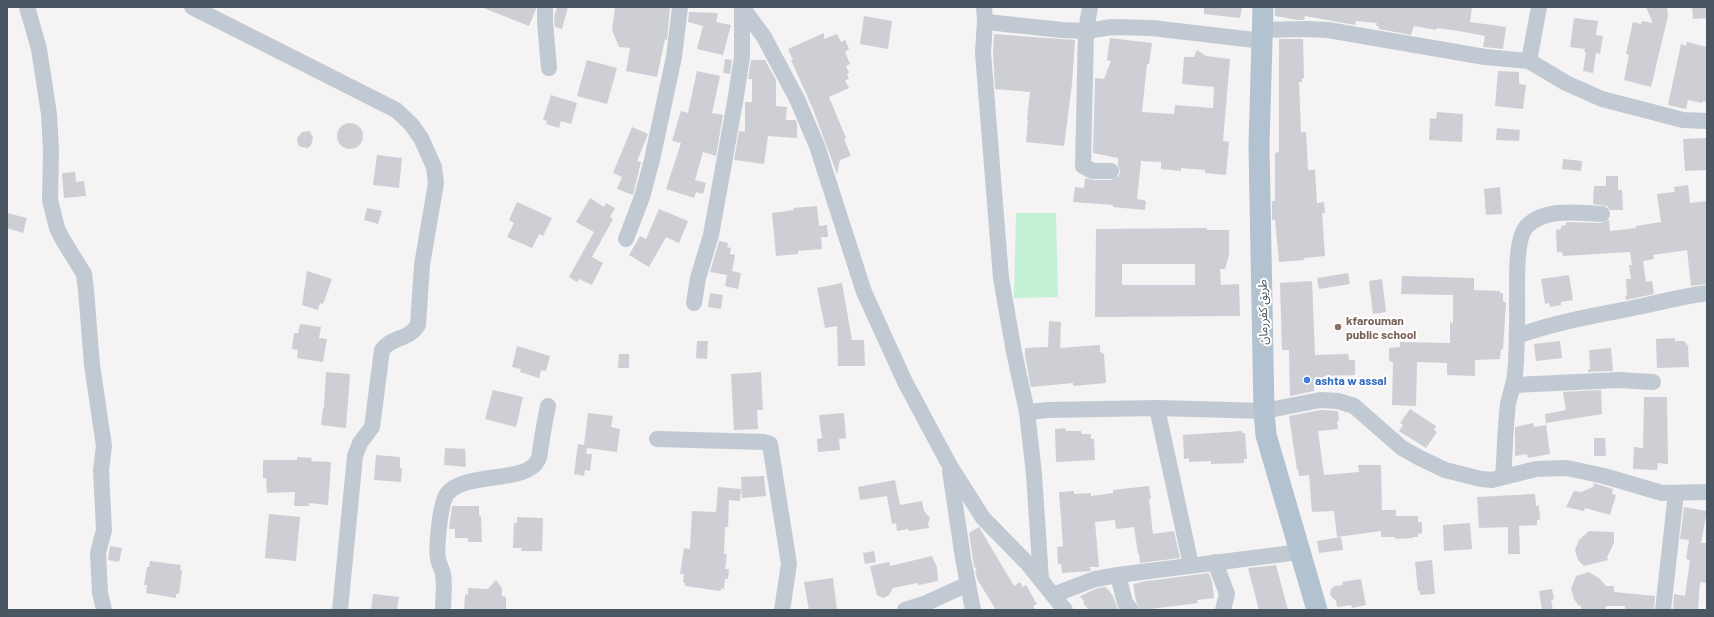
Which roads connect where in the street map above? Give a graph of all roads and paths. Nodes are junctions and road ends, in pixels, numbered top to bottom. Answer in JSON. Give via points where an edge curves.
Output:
{"nodes":[{"id":1,"x":27,"y":7,"type":"edge"},
{"id":2,"x":192,"y":7,"type":"edge"},
{"id":3,"x":545,"y":7,"type":"edge"},
{"id":4,"x":680,"y":7,"type":"edge"},
{"id":5,"x":1090,"y":7,"type":"edge"},
{"id":6,"x":1263,"y":7,"type":"edge"},
{"id":7,"x":1539,"y":7,"type":"edge"},
{"id":8,"x":742,"y":8,"type":"edge"},
{"id":9,"x":985,"y":14,"type":"edge"},
{"id":10,"x":1086,"y":31,"type":"junction"},
{"id":11,"x":1263,"y":36,"type":"junction"},
{"id":12,"x":1529,"y":61,"type":"junction"},
{"id":13,"x":549,"y":68,"type":"dead end"},
{"id":14,"x":1707,"y":121,"type":"edge"},
{"id":15,"x":1111,"y":171,"type":"dead end"},
{"id":16,"x":1602,"y":214,"type":"dead end"},
{"id":17,"x":626,"y":239,"type":"dead end"},
{"id":18,"x":1707,"y":293,"type":"edge"},
{"id":19,"x":694,"y":303,"type":"dead end"},
{"id":20,"x":1517,"y":336,"type":"junction"},
{"id":21,"x":1653,"y":382,"type":"dead end"},
{"id":22,"x":1514,"y":385,"type":"junction"},
{"id":23,"x":548,"y":406,"type":"dead end"},
{"id":24,"x":1157,"y":408,"type":"junction"},
{"id":25,"x":1264,"y":411,"type":"junction"},
{"id":26,"x":1027,"y":412,"type":"junction"},
{"id":27,"x":657,"y":440,"type":"dead end"},
{"id":28,"x":950,"y":466,"type":"junction"},
{"id":29,"x":1503,"y":477,"type":"junction"},
{"id":30,"x":1707,"y":492,"type":"edge"},
{"id":31,"x":1676,"y":493,"type":"junction"},
{"id":32,"x":1300,"y":552,"type":"junction"},
{"id":33,"x":1214,"y":562,"type":"junction"},
{"id":34,"x":1191,"y":565,"type":"junction"},
{"id":35,"x":1118,"y":575,"type":"junction"},
{"id":36,"x":1041,"y":580,"type":"junction"},
{"id":37,"x":968,"y":584,"type":"junction"},
{"id":38,"x":1053,"y":595,"type":"junction"},
{"id":39,"x":104,"y":610,"type":"edge"},
{"id":40,"x":340,"y":610,"type":"edge"},
{"id":41,"x":443,"y":610,"type":"edge"},
{"id":42,"x":782,"y":610,"type":"edge"},
{"id":43,"x":905,"y":610,"type":"edge"},
{"id":44,"x":973,"y":610,"type":"edge"},
{"id":45,"x":1065,"y":610,"type":"edge"},
{"id":46,"x":1131,"y":610,"type":"edge"},
{"id":47,"x":1223,"y":610,"type":"edge"},
{"id":48,"x":1317,"y":610,"type":"edge"},
{"id":49,"x":1664,"y":610,"type":"edge"}],
"edges":[{"from":1,"to":39,"type":"street","via":[[39,49],[49,114],[50,200],[57,228],[84,274],[92,365],[104,446],[101,470],[104,530],[98,553],[100,593]]},
{"from":2,"to":40,"type":"street","via":[[396,110],[421,138],[434,167],[436,183],[422,265],[418,325],[406,337],[387,344],[382,350],[372,427],[354,456]]},
{"from":3,"to":13,"type":"street"},
{"from":4,"to":17,"type":"street","via":[[674,57],[652,160],[642,197]]},
{"from":5,"to":10,"type":"street"},
{"from":6,"to":11,"type":"main road","name":"طريق كفررمان"},
{"from":7,"to":12,"type":"street"},
{"from":8,"to":19,"type":"street","via":[[742,57],[735,102],[711,235],[698,278]]},
{"from":8,"to":28,"type":"street","via":[[764,37],[797,99],[817,146],[864,292],[905,382]]},
{"from":9,"to":10,"type":"street","via":[[1062,30]]},
{"from":9,"to":26,"type":"street","via":[[983,53],[1002,278]]},
{"from":10,"to":11,"type":"street","via":[[1112,27],[1152,28]]},
{"from":10,"to":15,"type":"street","via":[[1082,166],[1093,171]]},
{"from":11,"to":12,"type":"street","via":[[1307,29],[1328,30],[1485,57]]},
{"from":11,"to":25,"type":"main road","name":"طريق كفررمان","via":[[1259,146]]},
{"from":12,"to":14,"type":"street","via":[[1566,83],[1602,99],[1683,120]]},
{"from":16,"to":20,"type":"street","via":[[1560,213],[1542,216],[1525,228],[1520,241],[1517,272]]},
{"from":18,"to":20,"type":"street","via":[[1542,327]]},
{"from":20,"to":22,"type":"street"},
{"from":21,"to":22,"type":"street","via":[[1619,380]]},
{"from":22,"to":29,"type":"street","via":[[1508,402]]},
{"from":23,"to":41,"type":"street","via":[[538,460],[531,468],[522,473],[467,483],[455,487],[447,494],[438,539],[438,560],[443,572]]},
{"from":24,"to":25,"type":"street"},
{"from":24,"to":26,"type":"street"},
{"from":24,"to":34,"type":"street"},
{"from":25,"to":29,"type":"street","via":[[1320,400],[1338,401],[1354,406],[1402,448],[1445,470],[1482,479]]},
{"from":25,"to":32,"type":"main road","name":"طريق كفررمان","via":[[1266,435]]},
{"from":26,"to":36,"type":"street"},
{"from":27,"to":42,"type":"street","via":[[770,444],[789,564]]},
{"from":28,"to":36,"type":"street","via":[[983,518]]},
{"from":28,"to":37,"type":"street"},
{"from":29,"to":31,"type":"street","via":[[1536,469],[1567,468],[1662,493]]},
{"from":30,"to":31,"type":"street"},
{"from":31,"to":49,"type":"street"},
{"from":32,"to":33,"type":"street"},
{"from":32,"to":48,"type":"main road","name":"طريق كفررمان"},
{"from":33,"to":34,"type":"street"},
{"from":33,"to":47,"type":"street","via":[[1227,594]]},
{"from":34,"to":35,"type":"street"},
{"from":35,"to":38,"type":"street","via":[[1095,579]]},
{"from":35,"to":46,"type":"street","via":[[1125,603]]},
{"from":36,"to":38,"type":"street"},
{"from":37,"to":43,"type":"street"},
{"from":37,"to":44,"type":"street"},
{"from":38,"to":45,"type":"street"}]}
